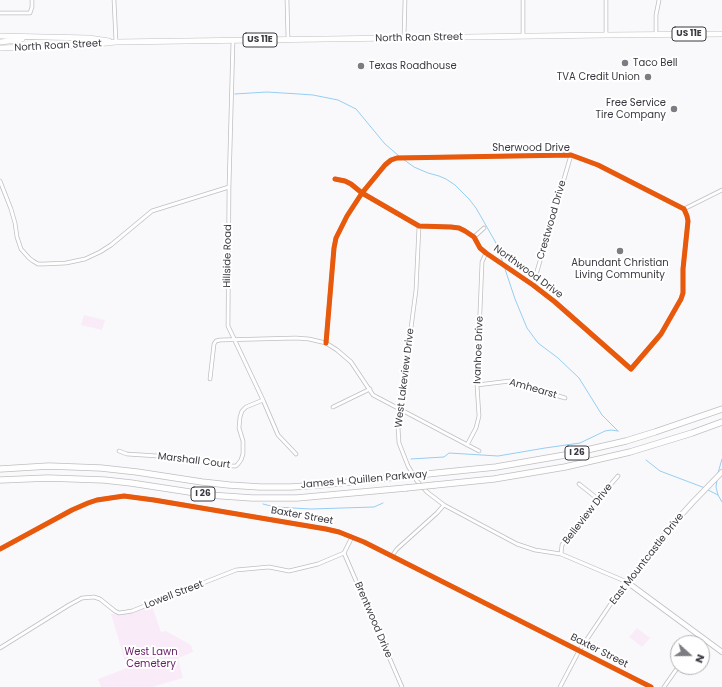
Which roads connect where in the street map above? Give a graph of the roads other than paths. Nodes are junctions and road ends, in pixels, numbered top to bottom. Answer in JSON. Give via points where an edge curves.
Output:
{"nodes":[{"id":1,"x":32,"y":0,"type":"edge"},
{"id":2,"x":114,"y":0,"type":"edge"},
{"id":3,"x":287,"y":0,"type":"edge"},
{"id":4,"x":405,"y":0,"type":"edge"},
{"id":5,"x":523,"y":0,"type":"edge"},
{"id":6,"x":606,"y":0,"type":"edge"},
{"id":7,"x":659,"y":0,"type":"edge"},
{"id":8,"x":0,"y":13,"type":"edge"},
{"id":9,"x":656,"y":34,"type":"junction"},
{"id":10,"x":722,"y":34,"type":"edge"},
{"id":11,"x":606,"y":35,"type":"junction"},
{"id":12,"x":0,"y":36,"type":"edge"},
{"id":13,"x":523,"y":36,"type":"junction"},
{"id":14,"x":29,"y":37,"type":"junction"},
{"id":15,"x":404,"y":38,"type":"junction"},
{"id":16,"x":288,"y":39,"type":"junction"},
{"id":17,"x":233,"y":40,"type":"junction"},
{"id":18,"x":0,"y":42,"type":"edge"},
{"id":19,"x":116,"y":42,"type":"junction"},
{"id":20,"x":0,"y":48,"type":"edge"},
{"id":21,"x":571,"y":155,"type":"junction"},
{"id":22,"x":335,"y":179,"type":"dead end"},
{"id":23,"x":0,"y":181,"type":"edge"},
{"id":24,"x":229,"y":187,"type":"junction"},
{"id":25,"x":722,"y":190,"type":"edge"},
{"id":26,"x":362,"y":193,"type":"junction"},
{"id":27,"x":684,"y":209,"type":"junction"},
{"id":28,"x":419,"y":226,"type":"junction"},
{"id":29,"x":484,"y":228,"type":"dead end"},
{"id":30,"x":474,"y":237,"type":"junction"},
{"id":31,"x":486,"y":253,"type":"junction"},
{"id":32,"x":533,"y":285,"type":"junction"},
{"id":33,"x":235,"y":340,"type":"junction"},
{"id":34,"x":326,"y":343,"type":"junction"},
{"id":35,"x":210,"y":379,"type":"dead end"},
{"id":36,"x":477,"y":384,"type":"junction"},
{"id":37,"x":370,"y":389,"type":"junction"},
{"id":38,"x":565,"y":398,"type":"dead end"},
{"id":39,"x":263,"y":400,"type":"junction"},
{"id":40,"x":333,"y":407,"type":"dead end"},
{"id":41,"x":400,"y":408,"type":"junction"},
{"id":42,"x":722,"y":409,"type":"edge"},
{"id":43,"x":722,"y":422,"type":"edge"},
{"id":44,"x":467,"y":445,"type":"junction"},
{"id":45,"x":119,"y":451,"type":"dead end"},
{"id":46,"x":479,"y":451,"type":"dead end"},
{"id":47,"x":296,"y":454,"type":"dead end"},
{"id":48,"x":0,"y":469,"type":"edge"},
{"id":49,"x":722,"y":472,"type":"edge"},
{"id":50,"x":618,"y":476,"type":"dead end"},
{"id":51,"x":0,"y":480,"type":"edge"},
{"id":52,"x":579,"y":484,"type":"dead end"},
{"id":53,"x":598,"y":499,"type":"junction"},
{"id":54,"x":444,"y":505,"type":"junction"},
{"id":55,"x":352,"y":537,"type":"junction"},
{"id":56,"x":0,"y":549,"type":"edge"},
{"id":57,"x":344,"y":553,"type":"junction"},
{"id":58,"x":560,"y":554,"type":"junction"},
{"id":59,"x":392,"y":556,"type":"junction"},
{"id":60,"x":627,"y":582,"type":"junction"},
{"id":61,"x":699,"y":635,"type":"edge"},
{"id":62,"x":710,"y":643,"type":"edge"},
{"id":63,"x":0,"y":648,"type":"edge"},
{"id":64,"x":579,"y":651,"type":"junction"},
{"id":65,"x":722,"y":652,"type":"edge"},
{"id":66,"x":672,"y":675,"type":"edge"},
{"id":67,"x":402,"y":687,"type":"edge"},
{"id":68,"x":560,"y":687,"type":"edge"},
{"id":69,"x":651,"y":687,"type":"edge"},
{"id":70,"x":664,"y":687,"type":"edge"}],
"edges":[{"from":1,"to":8,"type":"street","via":[[30,12]]},
{"from":2,"to":19,"type":"street"},
{"from":3,"to":16,"type":"street"},
{"from":4,"to":15,"type":"street"},
{"from":5,"to":13,"type":"street"},
{"from":6,"to":11,"type":"street"},
{"from":7,"to":9,"type":"street"},
{"from":9,"to":10,"type":"main road","name":"North Roan Street","number":"US 11E"},
{"from":9,"to":11,"type":"main road","name":"North Roan Street","number":"US 11E"},
{"from":11,"to":13,"type":"main road","name":"North Roan Street","number":"US 11E"},
{"from":12,"to":14,"type":"main road","name":"North Roan Street","number":"US 11E"},
{"from":13,"to":15,"type":"main road","name":"North Roan Street","number":"US 11E"},
{"from":14,"to":18,"type":"main road"},
{"from":14,"to":19,"type":"main road","name":"North Roan Street","number":"US 11E","via":[[89,38]]},
{"from":15,"to":16,"type":"main road","name":"North Roan Street","number":"US 11E"},
{"from":16,"to":17,"type":"main road","name":"North Roan Street","number":"US 11E"},
{"from":17,"to":19,"type":"main road","name":"North Roan Street","number":"US 11E"},
{"from":17,"to":24,"type":"street","name":"Hillside Road"},
{"from":19,"to":20,"type":"main road","name":"North Roan Street","number":"US 11E"},
{"from":21,"to":26,"type":"street","name":"Sherwood Drive","via":[[397,158],[385,165]]},
{"from":21,"to":27,"type":"street","name":"Sherwood Drive","via":[[598,165]]},
{"from":21,"to":32,"type":"street","name":"Crestwood Drive"},
{"from":22,"to":26,"type":"street","via":[[351,184]]},
{"from":23,"to":24,"type":"street","via":[[22,249],[38,264],[66,263],[90,257],[111,245],[152,211]]},
{"from":24,"to":33,"type":"street","name":"Hillside Road","via":[[228,326]]},
{"from":25,"to":27,"type":"street"},
{"from":26,"to":28,"type":"street"},
{"from":26,"to":34,"type":"street","name":"Sherwood Drive","via":[[336,238]]},
{"from":27,"to":32,"type":"street","name":"Northwood Drive","via":[[688,221],[683,293],[661,334],[632,369]]},
{"from":28,"to":30,"type":"street","name":"Northwood Drive","via":[[459,228]]},
{"from":28,"to":41,"type":"street","name":"West Lakeview Drive","via":[[416,290]]},
{"from":29,"to":30,"type":"street"},
{"from":30,"to":31,"type":"street","name":"Northwood Drive"},
{"from":31,"to":32,"type":"street","name":"Northwood Drive"},
{"from":31,"to":36,"type":"street","name":"Ivanhoe Drive","via":[[482,262]]},
{"from":33,"to":34,"type":"street","via":[[296,338]]},
{"from":33,"to":35,"type":"street","via":[[220,340],[214,344]]},
{"from":33,"to":39,"type":"street","name":"Hillside Road"},
{"from":34,"to":37,"type":"street","via":[[351,362]]},
{"from":36,"to":38,"type":"street","name":"Amhearst","via":[[510,381]]},
{"from":36,"to":44,"type":"street","name":"Ivanhoe Drive","via":[[479,416]]},
{"from":37,"to":40,"type":"street"},
{"from":37,"to":41,"type":"street","via":[[373,395]]},
{"from":39,"to":45,"type":"street","name":"Marshall Court","via":[[242,411],[238,422],[244,447],[241,460],[236,466]]},
{"from":39,"to":47,"type":"street","name":"Hillside Road","via":[[278,435]]},
{"from":41,"to":44,"type":"street"},
{"from":41,"to":54,"type":"street","name":"West Lakeview Drive","via":[[399,443],[403,455],[417,482]]},
{"from":42,"to":48,"type":"highway","name":"James H. Quillen Parkway","number":"I 26","bridge":true,"via":[[686,423],[565,455],[496,467],[320,485],[229,485],[101,468],[49,466]]},
{"from":43,"to":51,"type":"highway","name":"James H. Quillen Parkway","number":"I 26","bridge":true,"via":[[645,448],[566,467],[435,486],[297,498],[208,495],[104,480]]},
{"from":44,"to":46,"type":"street"},
{"from":49,"to":60,"type":"street","name":"East Mountcastle Drive","via":[[674,523]]},
{"from":50,"to":53,"type":"street","name":"Belleview Drive"},
{"from":52,"to":53,"type":"street"},
{"from":53,"to":58,"type":"street","name":"Belleview Drive","via":[[562,545]]},
{"from":54,"to":58,"type":"street","name":"West Lakeview Drive","via":[[516,544]]},
{"from":54,"to":59,"type":"street"},
{"from":55,"to":56,"type":"street","name":"Baxter Street","via":[[326,529],[124,496],[88,503]]},
{"from":55,"to":57,"type":"street"},
{"from":55,"to":59,"type":"street","name":"Baxter Street"},
{"from":57,"to":63,"type":"street","name":"Lowell Street","via":[[318,564],[289,571],[268,567],[236,570],[132,611],[119,613],[100,599],[82,598]]},
{"from":57,"to":67,"type":"street","name":"Brentwood Drive"},
{"from":58,"to":60,"type":"street","name":"West Lakeview Drive"},
{"from":59,"to":64,"type":"street","name":"Baxter Street"},
{"from":60,"to":61,"type":"street"},
{"from":60,"to":64,"type":"street","name":"East Mountcastle Drive"},
{"from":62,"to":65,"type":"street"},
{"from":64,"to":68,"type":"street","name":"East Mountcastle Drive"},
{"from":64,"to":69,"type":"street","name":"Baxter Street"},
{"from":66,"to":70,"type":"street"}]}
